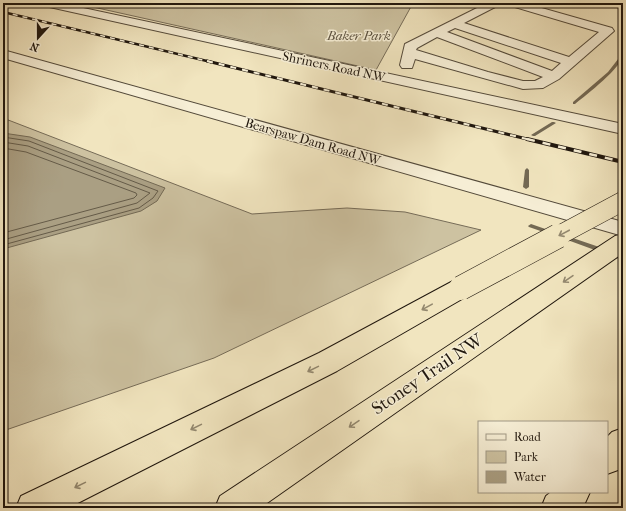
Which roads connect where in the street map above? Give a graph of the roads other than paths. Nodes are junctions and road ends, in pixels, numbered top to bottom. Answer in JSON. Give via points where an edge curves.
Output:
{"nodes":[{"id":1,"x":45,"y":3,"type":"edge"},
{"id":2,"x":503,"y":9,"type":"edge"},
{"id":3,"x":470,"y":16,"type":"junction"},
{"id":4,"x":485,"y":21,"type":"dead end"},
{"id":5,"x":454,"y":24,"type":"junction"},
{"id":6,"x":437,"y":33,"type":"junction"},
{"id":7,"x":581,"y":37,"type":"dead end"},
{"id":8,"x":595,"y":42,"type":"junction"},
{"id":9,"x":474,"y":47,"type":"junction"},
{"id":10,"x":568,"y":47,"type":"dead end"},
{"id":11,"x":409,"y":52,"type":"junction"},
{"id":12,"x":583,"y":52,"type":"junction"},
{"id":13,"x":3,"y":54,"type":"edge"},
{"id":14,"x":508,"y":59,"type":"junction"},
{"id":15,"x":570,"y":62,"type":"junction"},
{"id":16,"x":441,"y":63,"type":"junction"},
{"id":17,"x":483,"y":75,"type":"junction"},
{"id":18,"x":554,"y":76,"type":"junction"},
{"id":19,"x":404,"y":82,"type":"junction"},
{"id":20,"x":623,"y":129,"type":"edge"},
{"id":21,"x":623,"y":202,"type":"edge"},
{"id":22,"x":623,"y":229,"type":"edge"},
{"id":23,"x":623,"y":242,"type":"edge"},
{"id":24,"x":623,"y":443,"type":"edge"},
{"id":25,"x":608,"y":458,"type":"edge"},
{"id":26,"x":573,"y":493,"type":"edge"},
{"id":27,"x":33,"y":508,"type":"edge"},
{"id":28,"x":232,"y":508,"type":"edge"},
{"id":29,"x":558,"y":508,"type":"edge"}],
"edges":[{"from":1,"to":19,"type":"street","name":"Shriners Road NW"},
{"from":2,"to":3,"type":"street"},
{"from":2,"to":8,"type":"street","via":[[608,31]]},
{"from":3,"to":4,"type":"street"},
{"from":3,"to":5,"type":"street"},
{"from":5,"to":6,"type":"street"},
{"from":5,"to":15,"type":"street"},
{"from":6,"to":9,"type":"street"},
{"from":6,"to":11,"type":"street","via":[[413,45]]},
{"from":7,"to":8,"type":"street"},
{"from":8,"to":12,"type":"street"},
{"from":9,"to":14,"type":"street"},
{"from":9,"to":16,"type":"street"},
{"from":10,"to":12,"type":"street"},
{"from":11,"to":16,"type":"street"},
{"from":11,"to":19,"type":"street"},
{"from":12,"to":15,"type":"street"},
{"from":13,"to":22,"type":"street","name":"Bearspaw Dam Road NW"},
{"from":14,"to":17,"type":"street"},
{"from":14,"to":18,"type":"street"},
{"from":15,"to":18,"type":"street"},
{"from":16,"to":17,"type":"street"},
{"from":17,"to":18,"type":"street","via":[[523,85],[538,85]]},
{"from":19,"to":20,"type":"street","name":"Shriners Road NW"},
{"from":21,"to":27,"type":"highway","one_way":true,"bridge":true,"via":[[328,362]]},
{"from":23,"to":28,"type":"highway","name":"Stoney Trail NW","one_way":true},
{"from":24,"to":25,"type":"highway"},
{"from":26,"to":29,"type":"highway"}]}
